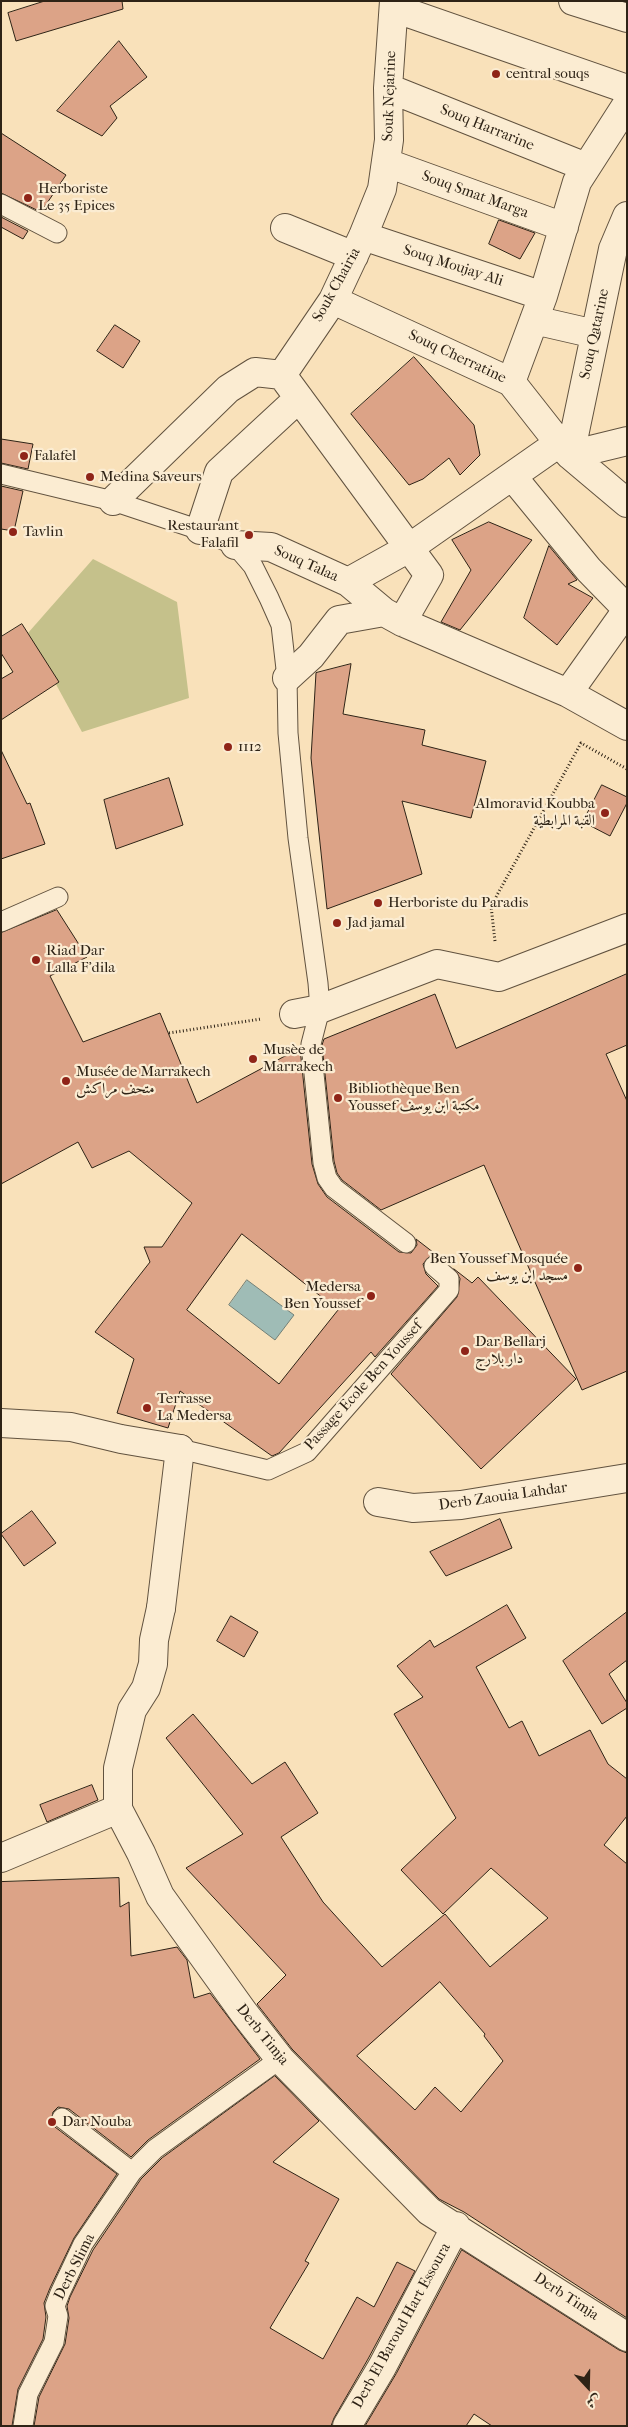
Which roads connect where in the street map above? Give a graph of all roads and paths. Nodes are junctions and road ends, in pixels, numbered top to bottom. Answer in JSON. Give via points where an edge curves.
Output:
{"nodes":[{"id":1,"x":573,"y":1,"type":"edge"},
{"id":2,"x":394,"y":5,"type":"edge"},
{"id":3,"x":627,"y":18,"type":"edge"},
{"id":4,"x":388,"y":88,"type":"junction"},
{"id":5,"x":627,"y":89,"type":"edge"},
{"id":6,"x":627,"y":104,"type":"edge"},
{"id":7,"x":387,"y":163,"type":"junction"},
{"id":8,"x":586,"y":167,"type":"junction"},
{"id":9,"x":382,"y":189,"type":"joint"},
{"id":10,"x":1,"y":204,"type":"edge"},
{"id":11,"x":627,"y":216,"type":"edge"},
{"id":12,"x":564,"y":226,"type":"junction"},
{"id":13,"x":285,"y":228,"type":"dead end"},
{"id":14,"x":57,"y":233,"type":"dead end"},
{"id":15,"x":359,"y":246,"type":"junction"},
{"id":16,"x":333,"y":300,"type":"junction"},
{"id":17,"x":539,"y":308,"type":"junction"},
{"id":18,"x":595,"y":334,"type":"junction"},
{"id":19,"x":282,"y":375,"type":"junction"},
{"id":20,"x":511,"y":382,"type":"junction"},
{"id":21,"x":299,"y":398,"type":"junction"},
{"id":22,"x":627,"y":441,"type":"edge"},
{"id":23,"x":565,"y":449,"type":"junction"},
{"id":24,"x":1,"y":474,"type":"edge"},
{"id":25,"x":512,"y":476,"type":"junction"},
{"id":26,"x":113,"y":502,"type":"junction"},
{"id":27,"x":627,"y":503,"type":"edge"},
{"id":28,"x":200,"y":530,"type":"junction"},
{"id":29,"x":235,"y":546,"type":"junction"},
{"id":30,"x":409,"y":548,"type":"junction"},
{"id":31,"x":348,"y":582,"type":"junction"},
{"id":32,"x":627,"y":609,"type":"edge"},
{"id":33,"x":393,"y":617,"type":"junction"},
{"id":34,"x":287,"y":678,"type":"junction"},
{"id":35,"x":568,"y":693,"type":"junction"},
{"id":36,"x":627,"y":726,"type":"edge"},
{"id":37,"x":627,"y":769,"type":"edge"},
{"id":38,"x":58,"y":897,"type":"dead end"},
{"id":39,"x":1,"y":922,"type":"edge"},
{"id":40,"x":627,"y":928,"type":"edge"},
{"id":41,"x":499,"y":977,"type":"junction"},
{"id":42,"x":307,"y":1011,"type":"junction"},
{"id":43,"x":169,"y":1033,"type":"dead end"},
{"id":44,"x":406,"y":1244,"type":"dead end"},
{"id":45,"x":434,"y":1266,"type":"dead end"},
{"id":46,"x":1,"y":1423,"type":"edge"},
{"id":47,"x":180,"y":1449,"type":"junction"},
{"id":48,"x":627,"y":1478,"type":"edge"},
{"id":49,"x":378,"y":1502,"type":"dead end"},
{"id":50,"x":118,"y":1809,"type":"junction"},
{"id":51,"x":1,"y":1858,"type":"edge"},
{"id":52,"x":280,"y":2059,"type":"junction"},
{"id":53,"x":62,"y":2118,"type":"dead end"},
{"id":54,"x":132,"y":2172,"type":"junction"},
{"id":55,"x":456,"y":2226,"type":"junction"},
{"id":56,"x":627,"y":2337,"type":"edge"},
{"id":57,"x":23,"y":2426,"type":"edge"},
{"id":58,"x":347,"y":2426,"type":"edge"}],
"edges":[{"from":1,"to":3,"type":"street"},
{"from":2,"to":4,"type":"street","name":"Souk Nejarine"},
{"from":2,"to":5,"type":"street"},
{"from":4,"to":7,"type":"street","name":"Souk Nejarine"},
{"from":4,"to":8,"type":"street","name":"Souq Harrarine"},
{"from":6,"to":8,"type":"street"},
{"from":7,"to":9,"type":"street","name":"Souk Nejarine"},
{"from":7,"to":12,"type":"street","name":"Souq Smat Marga"},
{"from":8,"to":12,"type":"street","via":[[577,182]]},
{"from":9,"to":15,"type":"street","name":"Souk Chairia"},
{"from":10,"to":14,"type":"lane"},
{"from":11,"to":18,"type":"street","name":"Souq Qatarine","via":[[613,249]]},
{"from":12,"to":17,"type":"street"},
{"from":13,"to":15,"type":"street","name":"Souq Moujay Ali"},
{"from":15,"to":16,"type":"street","name":"Souk Chairia"},
{"from":15,"to":17,"type":"street","name":"Souq Moujay Ali"},
{"from":16,"to":19,"type":"street","name":"Souk Chairia"},
{"from":16,"to":20,"type":"street","name":"Souq Cherratine"},
{"from":17,"to":18,"type":"street","name":"Souq Moujay Ali"},
{"from":17,"to":20,"type":"street"},
{"from":18,"to":23,"type":"street","name":"Souq Qatarine"},
{"from":19,"to":21,"type":"street"},
{"from":19,"to":26,"type":"street","via":[[254,372],[228,390]]},
{"from":20,"to":23,"type":"street","name":"Souq Cherratine"},
{"from":21,"to":28,"type":"street","via":[[219,472]]},
{"from":21,"to":30,"type":"street"},
{"from":22,"to":23,"type":"street"},
{"from":23,"to":25,"type":"street"},
{"from":23,"to":27,"type":"street","name":"Souq Cherratine"},
{"from":24,"to":26,"type":"lane"},
{"from":25,"to":30,"type":"street"},
{"from":25,"to":32,"type":"street","via":[[589,570]]},
{"from":26,"to":28,"type":"lane"},
{"from":28,"to":29,"type":"lane"},
{"from":29,"to":31,"type":"street","name":"Souq Talaa","via":[[271,547]]},
{"from":29,"to":34,"type":"lane","via":[[253,566],[280,625]]},
{"from":30,"to":31,"type":"street"},
{"from":30,"to":33,"type":"street","via":[[428,575]]},
{"from":31,"to":33,"type":"street","name":"Souq Talaa"},
{"from":32,"to":35,"type":"street"},
{"from":33,"to":34,"type":"street","via":[[339,620],[311,656]]},
{"from":33,"to":35,"type":"street","name":"Souq Talaa"},
{"from":34,"to":42,"type":"lane"},
{"from":35,"to":36,"type":"street","name":"Souq Talaa"},
{"from":37,"to":41,"type":"path","via":[[581,743],[491,906]]},
{"from":38,"to":39,"type":"lane"},
{"from":40,"to":41,"type":"street"},
{"from":41,"to":42,"type":"street","via":[[437,964]]},
{"from":42,"to":43,"type":"path"},
{"from":42,"to":44,"type":"lane","via":[[327,1178],[334,1188]]},
{"from":45,"to":47,"type":"lane","name":"Passage Ecole Ben Youssef","via":[[449,1279],[450,1290],[307,1452],[268,1470]]},
{"from":46,"to":47,"type":"street","via":[[71,1427]]},
{"from":47,"to":50,"type":"street","name":"Derb Timja","via":[[153,1664],[146,1688],[132,1710],[118,1768]]},
{"from":48,"to":49,"type":"street","name":"Derb Zaouia Lahdar","via":[[461,1505],[413,1508]]},
{"from":50,"to":51,"type":"street"},
{"from":50,"to":52,"type":"street","name":"Derb Timja","via":[[160,1896]]},
{"from":52,"to":54,"type":"lane","name":"Derb Slima","via":[[155,2148]]},
{"from":52,"to":55,"type":"street","name":"Derb Timja","via":[[429,2211]]},
{"from":53,"to":54,"type":"lane"},
{"from":54,"to":57,"type":"lane","name":"Derb Slima","via":[[84,2244],[60,2293],[54,2342],[28,2394]]},
{"from":55,"to":56,"type":"street","name":"Derb Timja"},
{"from":55,"to":58,"type":"street","name":"Derb El Baroud Hart Essoura"}]}
